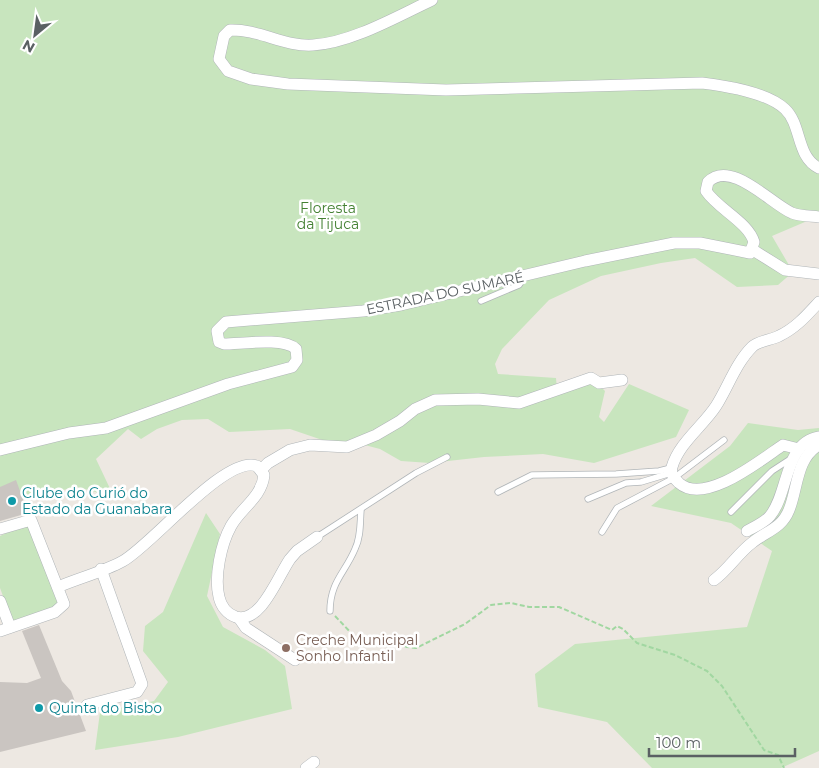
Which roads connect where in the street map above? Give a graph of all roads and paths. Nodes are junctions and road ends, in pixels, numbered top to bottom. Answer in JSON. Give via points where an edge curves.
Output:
{"nodes":[{"id":1,"x":432,"y":0,"type":"edge"},
{"id":2,"x":819,"y":168,"type":"edge"},
{"id":3,"x":819,"y":217,"type":"edge"},
{"id":4,"x":753,"y":250,"type":"junction"},
{"id":5,"x":819,"y":274,"type":"edge"},
{"id":6,"x":525,"y":276,"type":"junction"},
{"id":7,"x":481,"y":301,"type":"dead end"},
{"id":8,"x":819,"y":302,"type":"edge"},
{"id":9,"x":622,"y":380,"type":"dead end"},
{"id":10,"x":819,"y":437,"type":"edge"},
{"id":11,"x":724,"y":440,"type":"dead end"},
{"id":12,"x":819,"y":445,"type":"edge"},
{"id":13,"x":0,"y":450,"type":"edge"},
{"id":14,"x":796,"y":453,"type":"junction"},
{"id":15,"x":447,"y":458,"type":"dead end"},
{"id":16,"x":261,"y":470,"type":"junction"},
{"id":17,"x":672,"y":473,"type":"junction"},
{"id":18,"x":498,"y":492,"type":"dead end"},
{"id":19,"x":588,"y":499,"type":"dead end"},
{"id":20,"x":361,"y":510,"type":"junction"},
{"id":21,"x":730,"y":512,"type":"dead end"},
{"id":22,"x":784,"y":520,"type":"junction"},
{"id":23,"x":765,"y":521,"type":"junction"},
{"id":24,"x":0,"y":529,"type":"edge"},
{"id":25,"x":747,"y":531,"type":"dead end"},
{"id":26,"x":602,"y":532,"type":"dead end"},
{"id":27,"x":317,"y":537,"type":"joint"},
{"id":28,"x":102,"y":569,"type":"junction"},
{"id":29,"x":714,"y":580,"type":"dead end"},
{"id":30,"x":58,"y":587,"type":"junction"},
{"id":31,"x":0,"y":601,"type":"edge"},
{"id":32,"x":330,"y":610,"type":"joint"},
{"id":33,"x":239,"y":618,"type":"junction"},
{"id":34,"x":5,"y":629,"type":"edge"},
{"id":35,"x":295,"y":660,"type":"dead end"},
{"id":36,"x":87,"y":705,"type":"dead end"},
{"id":37,"x":784,"y":768,"type":"edge"}],
"edges":[{"from":1,"to":2,"type":"street","via":[[359,33],[313,46],[266,34],[230,30],[224,36],[219,59],[228,71],[251,79],[288,84],[446,90],[702,83],[728,86],[774,102],[786,110],[805,155]]},
{"from":3,"to":4,"type":"street","via":[[793,214],[731,175],[710,180],[706,191],[750,232]]},
{"from":4,"to":5,"type":"street","via":[[785,270]]},
{"from":4,"to":6,"type":"street","name":"ESTRADA DO SUMARÉ","via":[[747,253],[700,243],[674,243],[585,260]]},
{"from":6,"to":7,"type":"lane","via":[[519,285]]},
{"from":6,"to":13,"type":"street","name":"ESTRADA DO SUMARÉ","via":[[363,311],[226,322],[217,331],[219,342],[287,344],[296,349],[297,360],[292,367],[228,384],[126,422]]},
{"from":8,"to":17,"type":"street","via":[[797,325],[752,347],[715,407],[686,442]]},
{"from":9,"to":16,"type":"street","via":[[600,383],[591,378],[519,403],[478,399],[435,400],[376,435],[347,447],[310,445],[290,450]]},
{"from":10,"to":14,"type":"street","via":[[810,438]]},
{"from":11,"to":17,"type":"lane"},
{"from":12,"to":22,"type":"street","via":[[805,457]]},
{"from":14,"to":17,"type":"street","via":[[783,445],[752,468],[711,487],[696,489],[682,485]]},
{"from":14,"to":21,"type":"lane","via":[[772,471]]},
{"from":14,"to":23,"type":"street","via":[[780,497]]},
{"from":15,"to":20,"type":"lane","via":[[416,473]]},
{"from":16,"to":28,"type":"street","via":[[252,464],[235,468],[168,521],[135,552],[123,561]]},
{"from":16,"to":33,"type":"street","via":[[264,482],[231,526],[219,568],[217,588],[220,599],[230,615]]},
{"from":17,"to":18,"type":"lane","via":[[532,475]]},
{"from":17,"to":19,"type":"lane","via":[[626,483]]},
{"from":17,"to":26,"type":"lane","via":[[617,508]]},
{"from":20,"to":27,"type":"lane"},
{"from":20,"to":32,"type":"lane","via":[[358,543],[335,582]]},
{"from":22,"to":23,"type":"street","via":[[774,526]]},
{"from":22,"to":29,"type":"street","via":[[753,541]]},
{"from":23,"to":25,"type":"street"},
{"from":24,"to":30,"type":"street","via":[[31,519]]},
{"from":27,"to":33,"type":"street","via":[[290,559],[257,612]]},
{"from":28,"to":30,"type":"street"},
{"from":28,"to":36,"type":"street","via":[[142,684],[137,692]]},
{"from":30,"to":34,"type":"street","via":[[64,604],[60,610]]},
{"from":31,"to":34,"type":"street"},
{"from":32,"to":37,"type":"path","via":[[362,642],[384,637],[410,648],[437,639],[465,624],[485,608],[503,603],[535,608],[559,607],[612,630],[617,626],[637,643],[674,655],[706,671],[722,686],[764,750],[778,755]]},
{"from":33,"to":35,"type":"street","via":[[246,628]]}]}
